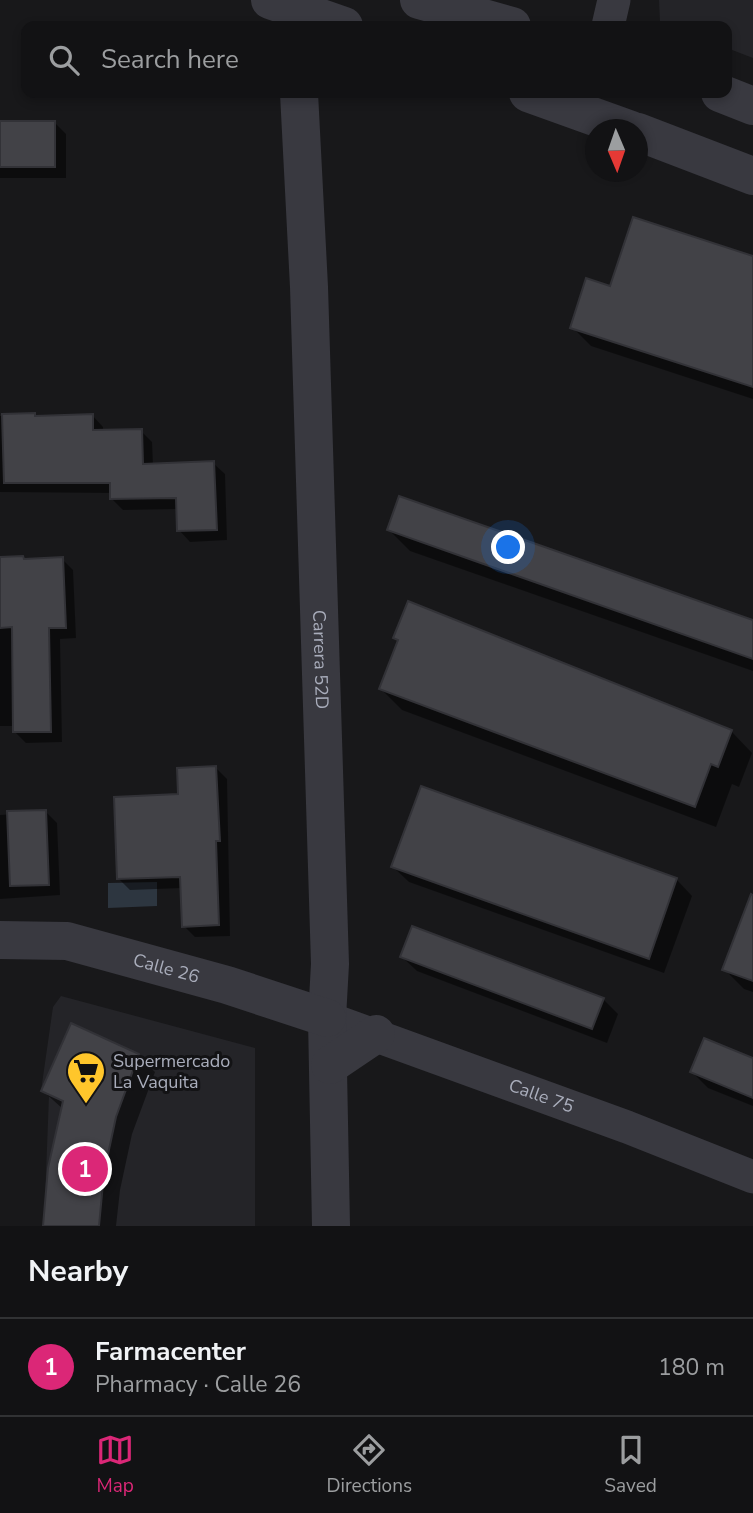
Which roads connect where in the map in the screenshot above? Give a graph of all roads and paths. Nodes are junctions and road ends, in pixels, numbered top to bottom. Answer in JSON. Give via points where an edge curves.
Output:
{"nodes":[{"id":1,"x":270,"y":0,"type":"edge"},
{"id":2,"x":419,"y":0,"type":"edge"},
{"id":3,"x":614,"y":0,"type":"edge"},
{"id":4,"x":319,"y":17,"type":"edge"},
{"id":5,"x":494,"y":21,"type":"edge"},
{"id":6,"x":609,"y":21,"type":"edge"},
{"id":7,"x":299,"y":98,"type":"edge"},
{"id":8,"x":542,"y":98,"type":"edge"},
{"id":9,"x":732,"y":98,"type":"edge"},
{"id":10,"x":753,"y":106,"type":"edge"},
{"id":11,"x":600,"y":119,"type":"edge"},
{"id":12,"x":648,"y":136,"type":"edge"},
{"id":13,"x":753,"y":176,"type":"edge"},
{"id":14,"x":0,"y":940,"type":"edge"},
{"id":15,"x":330,"y":964,"type":"junction"},
{"id":16,"x":279,"y":1002,"type":"junction"},
{"id":17,"x":327,"y":1018,"type":"junction"},
{"id":18,"x":376,"y":1034,"type":"junction"},
{"id":19,"x":330,"y":1065,"type":"junction"},
{"id":20,"x":753,"y":1177,"type":"edge"},
{"id":21,"x":331,"y":1226,"type":"edge"}],
"edges":[{"from":1,"to":4,"type":"street"},
{"from":2,"to":5,"type":"street"},
{"from":3,"to":6,"type":"street"},
{"from":7,"to":15,"type":"street","name":"Carrera 52D"},
{"from":8,"to":11,"type":"street"},
{"from":9,"to":10,"type":"street"},
{"from":12,"to":13,"type":"street"},
{"from":14,"to":16,"type":"street","name":"Calle 26","via":[[67,941]]},
{"from":15,"to":16,"type":"street"},
{"from":15,"to":17,"type":"street","name":"Carrera 52D"},
{"from":16,"to":17,"type":"street","name":"Calle 26"},
{"from":17,"to":18,"type":"street","name":"Calle 75"},
{"from":17,"to":19,"type":"street","name":"Carrera 52D"},
{"from":18,"to":19,"type":"street"},
{"from":18,"to":20,"type":"street","name":"Calle 75"},
{"from":19,"to":21,"type":"street","name":"Carrera 52D"}]}
